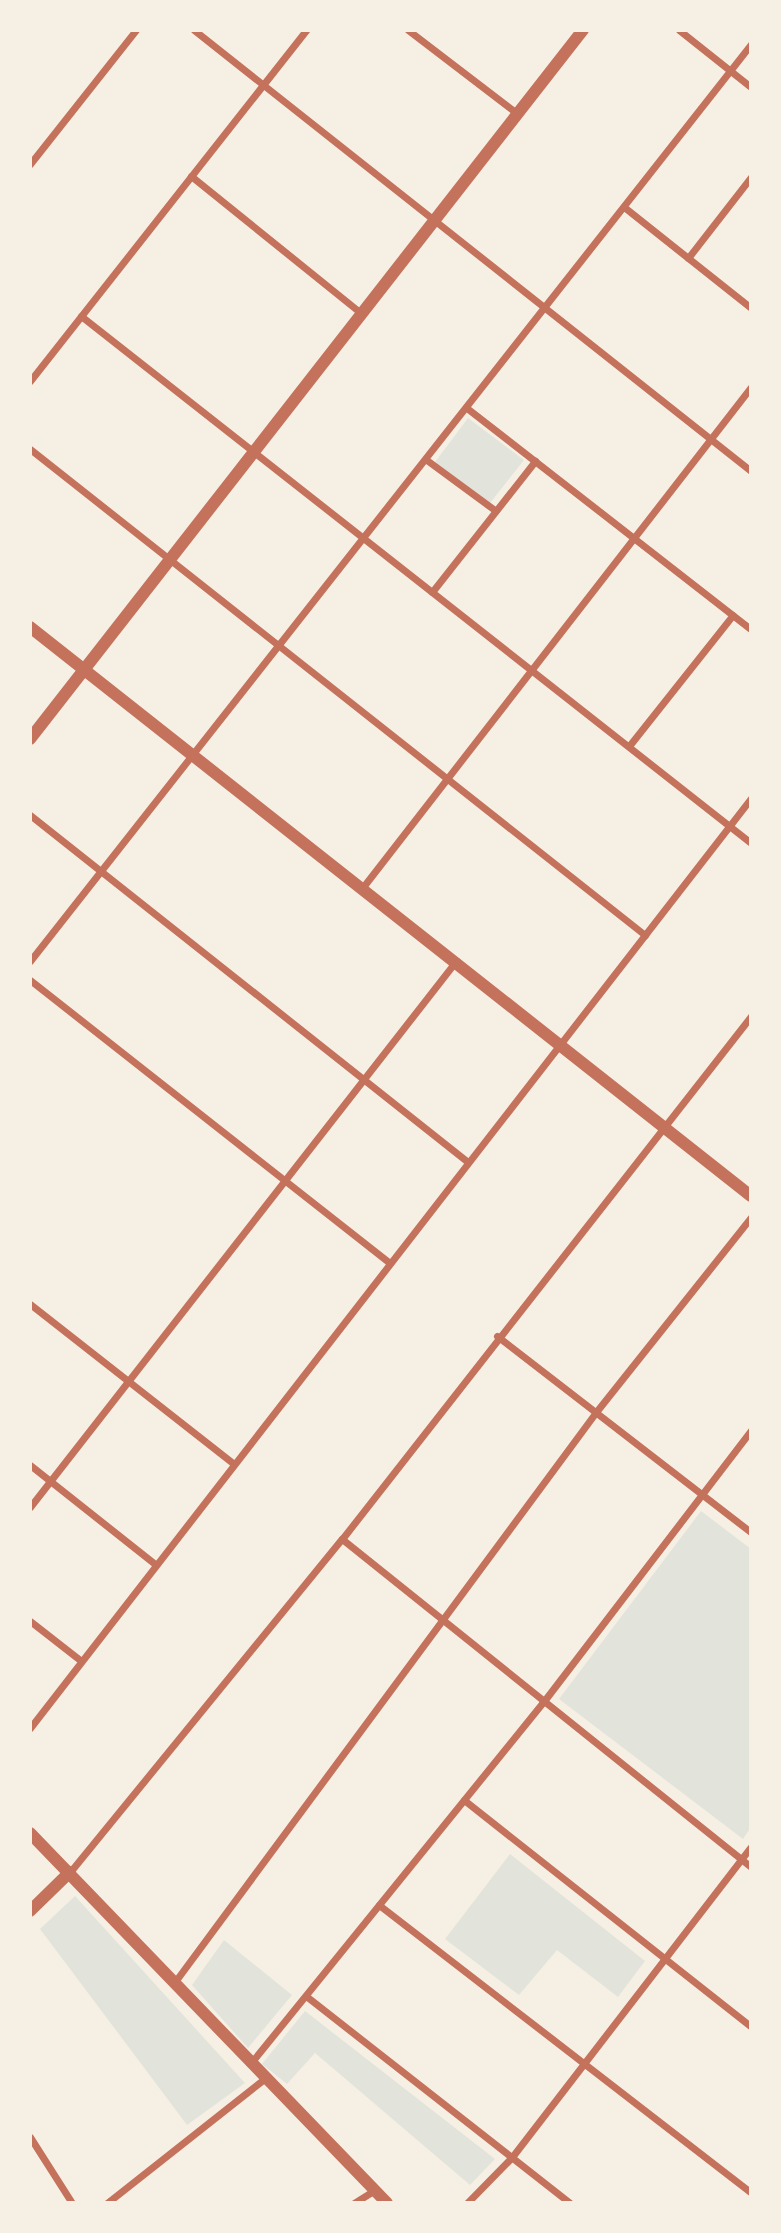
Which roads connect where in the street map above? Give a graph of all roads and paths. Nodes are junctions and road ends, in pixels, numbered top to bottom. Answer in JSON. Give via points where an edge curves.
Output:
{"nodes":[{"id":1,"x":136,"y":30,"type":"edge"},
{"id":2,"x":194,"y":30,"type":"edge"},
{"id":3,"x":306,"y":30,"type":"edge"},
{"id":4,"x":583,"y":30,"type":"edge"},
{"id":5,"x":679,"y":30,"type":"edge"},
{"id":6,"x":411,"y":31,"type":"edge"},
{"id":7,"x":751,"y":44,"type":"edge"},
{"id":8,"x":730,"y":70,"type":"junction"},
{"id":9,"x":263,"y":84,"type":"junction"},
{"id":10,"x":751,"y":87,"type":"edge"},
{"id":11,"x":518,"y":114,"type":"junction"},
{"id":12,"x":30,"y":164,"type":"edge"},
{"id":13,"x":191,"y":176,"type":"junction"},
{"id":14,"x":751,"y":177,"type":"edge"},
{"id":15,"x":624,"y":207,"type":"junction"},
{"id":16,"x":435,"y":220,"type":"junction"},
{"id":17,"x":688,"y":258,"type":"junction"},
{"id":18,"x":545,"y":307,"type":"junction"},
{"id":19,"x":751,"y":308,"type":"edge"},
{"id":20,"x":361,"y":313,"type":"junction"},
{"id":21,"x":80,"y":316,"type":"junction"},
{"id":22,"x":30,"y":380,"type":"edge"},
{"id":23,"x":751,"y":387,"type":"edge"},
{"id":24,"x":468,"y":409,"type":"junction"},
{"id":25,"x":711,"y":439,"type":"junction"},
{"id":26,"x":30,"y":449,"type":"edge"},
{"id":27,"x":253,"y":453,"type":"junction"},
{"id":28,"x":428,"y":461,"type":"junction"},
{"id":29,"x":535,"y":461,"type":"junction"},
{"id":30,"x":751,"y":471,"type":"edge"},
{"id":31,"x":496,"y":511,"type":"junction"},
{"id":32,"x":634,"y":538,"type":"junction"},
{"id":33,"x":365,"y":541,"type":"junction"},
{"id":34,"x":170,"y":559,"type":"junction"},
{"id":35,"x":432,"y":592,"type":"junction"},
{"id":36,"x":733,"y":615,"type":"junction"},
{"id":37,"x":30,"y":626,"type":"edge"},
{"id":38,"x":751,"y":629,"type":"edge"},
{"id":39,"x":281,"y":647,"type":"junction"},
{"id":40,"x":85,"y":668,"type":"junction"},
{"id":41,"x":531,"y":670,"type":"junction"},
{"id":42,"x":30,"y":739,"type":"edge"},
{"id":43,"x":629,"y":746,"type":"junction"},
{"id":44,"x":194,"y":756,"type":"junction"},
{"id":45,"x":447,"y":778,"type":"junction"},
{"id":46,"x":751,"y":799,"type":"edge"},
{"id":47,"x":30,"y":815,"type":"edge"},
{"id":48,"x":730,"y":826,"type":"junction"},
{"id":49,"x":751,"y":843,"type":"edge"},
{"id":50,"x":102,"y":872,"type":"junction"},
{"id":51,"x":363,"y":887,"type":"junction"},
{"id":52,"x":645,"y":935,"type":"junction"},
{"id":53,"x":456,"y":960,"type":"junction"},
{"id":54,"x":30,"y":961,"type":"edge"},
{"id":55,"x":30,"y":980,"type":"edge"},
{"id":56,"x":751,"y":1016,"type":"edge"},
{"id":57,"x":561,"y":1042,"type":"junction"},
{"id":58,"x":363,"y":1079,"type":"junction"},
{"id":59,"x":665,"y":1126,"type":"junction"},
{"id":60,"x":468,"y":1162,"type":"junction"},
{"id":61,"x":284,"y":1180,"type":"junction"},
{"id":62,"x":751,"y":1195,"type":"edge"},
{"id":63,"x":751,"y":1217,"type":"edge"},
{"id":64,"x":389,"y":1263,"type":"junction"},
{"id":65,"x":30,"y":1304,"type":"edge"},
{"id":66,"x":497,"y":1336,"type":"junction"},
{"id":67,"x":128,"y":1381,"type":"junction"},
{"id":68,"x":596,"y":1412,"type":"junction"},
{"id":69,"x":751,"y":1430,"type":"edge"},
{"id":70,"x":233,"y":1463,"type":"junction"},
{"id":71,"x":30,"y":1465,"type":"edge"},
{"id":72,"x":50,"y":1481,"type":"junction"},
{"id":73,"x":702,"y":1495,"type":"junction"},
{"id":74,"x":30,"y":1507,"type":"edge"},
{"id":75,"x":751,"y":1532,"type":"edge"},
{"id":76,"x":342,"y":1539,"type":"junction"},
{"id":77,"x":155,"y":1563,"type":"junction"},
{"id":78,"x":440,"y":1620,"type":"junction"},
{"id":79,"x":30,"y":1621,"type":"edge"},
{"id":80,"x":80,"y":1660,"type":"junction"},
{"id":81,"x":544,"y":1701,"type":"junction"},
{"id":82,"x":30,"y":1728,"type":"edge"},
{"id":83,"x":464,"y":1800,"type":"junction"},
{"id":84,"x":30,"y":1833,"type":"edge"},
{"id":85,"x":751,"y":1847,"type":"edge"},
{"id":86,"x":742,"y":1859,"type":"junction"},
{"id":87,"x":751,"y":1867,"type":"edge"},
{"id":88,"x":70,"y":1872,"type":"junction"},
{"id":89,"x":379,"y":1905,"type":"junction"},
{"id":90,"x":30,"y":1910,"type":"edge"},
{"id":91,"x":664,"y":1958,"type":"junction"},
{"id":92,"x":174,"y":1983,"type":"junction"},
{"id":93,"x":306,"y":1996,"type":"junction"},
{"id":94,"x":751,"y":2027,"type":"edge"},
{"id":95,"x":584,"y":2064,"type":"junction"},
{"id":96,"x":248,"y":2066,"type":"junction"},
{"id":97,"x":263,"y":2080,"type":"junction"},
{"id":98,"x":30,"y":2137,"type":"edge"},
{"id":99,"x":512,"y":2157,"type":"junction"},
{"id":100,"x":375,"y":2190,"type":"junction"},
{"id":101,"x":751,"y":2192,"type":"edge"},
{"id":102,"x":72,"y":2203,"type":"edge"},
{"id":103,"x":107,"y":2203,"type":"edge"},
{"id":104,"x":354,"y":2203,"type":"edge"},
{"id":105,"x":387,"y":2203,"type":"edge"},
{"id":106,"x":467,"y":2203,"type":"edge"},
{"id":107,"x":570,"y":2203,"type":"edge"}],
"edges":[{"from":1,"to":12,"type":"street"},
{"from":2,"to":9,"type":"street"},
{"from":3,"to":9,"type":"street"},
{"from":4,"to":11,"type":"street"},
{"from":5,"to":8,"type":"street"},
{"from":6,"to":11,"type":"street"},
{"from":7,"to":8,"type":"street"},
{"from":8,"to":10,"type":"street"},
{"from":8,"to":15,"type":"street"},
{"from":9,"to":13,"type":"street"},
{"from":9,"to":16,"type":"street"},
{"from":11,"to":16,"type":"street"},
{"from":13,"to":20,"type":"street"},
{"from":13,"to":21,"type":"street"},
{"from":14,"to":17,"type":"street"},
{"from":15,"to":17,"type":"street"},
{"from":15,"to":18,"type":"street"},
{"from":16,"to":18,"type":"street"},
{"from":16,"to":20,"type":"street"},
{"from":17,"to":19,"type":"street"},
{"from":18,"to":24,"type":"street"},
{"from":18,"to":25,"type":"street"},
{"from":20,"to":27,"type":"street"},
{"from":21,"to":22,"type":"street"},
{"from":21,"to":27,"type":"street"},
{"from":23,"to":25,"type":"street"},
{"from":24,"to":28,"type":"street"},
{"from":24,"to":29,"type":"street"},
{"from":25,"to":30,"type":"street"},
{"from":25,"to":32,"type":"street"},
{"from":26,"to":34,"type":"street"},
{"from":27,"to":33,"type":"street"},
{"from":27,"to":34,"type":"street"},
{"from":28,"to":31,"type":"street"},
{"from":28,"to":33,"type":"street"},
{"from":29,"to":31,"type":"street"},
{"from":29,"to":32,"type":"street"},
{"from":31,"to":35,"type":"street"},
{"from":32,"to":36,"type":"street"},
{"from":32,"to":41,"type":"street"},
{"from":33,"to":35,"type":"street"},
{"from":33,"to":39,"type":"street"},
{"from":34,"to":39,"type":"street"},
{"from":34,"to":40,"type":"street"},
{"from":35,"to":41,"type":"street"},
{"from":36,"to":38,"type":"street"},
{"from":36,"to":43,"type":"street"},
{"from":37,"to":40,"type":"street"},
{"from":39,"to":44,"type":"street"},
{"from":39,"to":45,"type":"street"},
{"from":40,"to":42,"type":"street"},
{"from":40,"to":44,"type":"street"},
{"from":41,"to":43,"type":"street"},
{"from":41,"to":45,"type":"street"},
{"from":43,"to":48,"type":"street"},
{"from":44,"to":50,"type":"street"},
{"from":44,"to":51,"type":"street"},
{"from":45,"to":51,"type":"street"},
{"from":45,"to":52,"type":"street"},
{"from":46,"to":48,"type":"street"},
{"from":47,"to":50,"type":"street"},
{"from":48,"to":49,"type":"street"},
{"from":48,"to":52,"type":"street"},
{"from":50,"to":54,"type":"street"},
{"from":50,"to":58,"type":"street"},
{"from":51,"to":53,"type":"street"},
{"from":52,"to":57,"type":"street"},
{"from":53,"to":57,"type":"street"},
{"from":53,"to":58,"type":"street"},
{"from":55,"to":61,"type":"street"},
{"from":56,"to":59,"type":"street"},
{"from":57,"to":59,"type":"street"},
{"from":57,"to":60,"type":"street"},
{"from":58,"to":60,"type":"street"},
{"from":58,"to":61,"type":"street"},
{"from":59,"to":62,"type":"street"},
{"from":59,"to":66,"type":"street"},
{"from":60,"to":64,"type":"street"},
{"from":61,"to":64,"type":"street"},
{"from":61,"to":67,"type":"street"},
{"from":63,"to":68,"type":"street"},
{"from":64,"to":70,"type":"street"},
{"from":65,"to":67,"type":"street"},
{"from":66,"to":68,"type":"street"},
{"from":66,"to":76,"type":"street"},
{"from":67,"to":70,"type":"street"},
{"from":67,"to":72,"type":"street"},
{"from":68,"to":73,"type":"street"},
{"from":68,"to":78,"type":"street"},
{"from":69,"to":73,"type":"street"},
{"from":70,"to":77,"type":"street"},
{"from":71,"to":72,"type":"street"},
{"from":72,"to":74,"type":"street"},
{"from":72,"to":77,"type":"street"},
{"from":73,"to":75,"type":"street"},
{"from":73,"to":81,"type":"street"},
{"from":76,"to":78,"type":"street"},
{"from":76,"to":88,"type":"street"},
{"from":77,"to":80,"type":"street"},
{"from":78,"to":81,"type":"street"},
{"from":78,"to":92,"type":"street"},
{"from":79,"to":80,"type":"street"},
{"from":80,"to":82,"type":"street"},
{"from":81,"to":83,"type":"street"},
{"from":81,"to":86,"type":"street"},
{"from":83,"to":89,"type":"street"},
{"from":83,"to":91,"type":"street"},
{"from":84,"to":88,"type":"street"},
{"from":85,"to":86,"type":"street"},
{"from":86,"to":87,"type":"street"},
{"from":86,"to":91,"type":"street"},
{"from":88,"to":90,"type":"street"},
{"from":88,"to":92,"type":"street"},
{"from":89,"to":93,"type":"street"},
{"from":89,"to":95,"type":"street"},
{"from":91,"to":94,"type":"street"},
{"from":91,"to":95,"type":"street"},
{"from":92,"to":96,"type":"street"},
{"from":93,"to":96,"type":"street"},
{"from":93,"to":99,"type":"street"},
{"from":95,"to":99,"type":"street"},
{"from":95,"to":101,"type":"street"},
{"from":96,"to":97,"type":"street"},
{"from":97,"to":100,"type":"street"},
{"from":97,"to":103,"type":"street"},
{"from":98,"to":102,"type":"street"},
{"from":99,"to":106,"type":"street"},
{"from":99,"to":107,"type":"street"},
{"from":100,"to":104,"type":"street"},
{"from":100,"to":105,"type":"street"}]}
